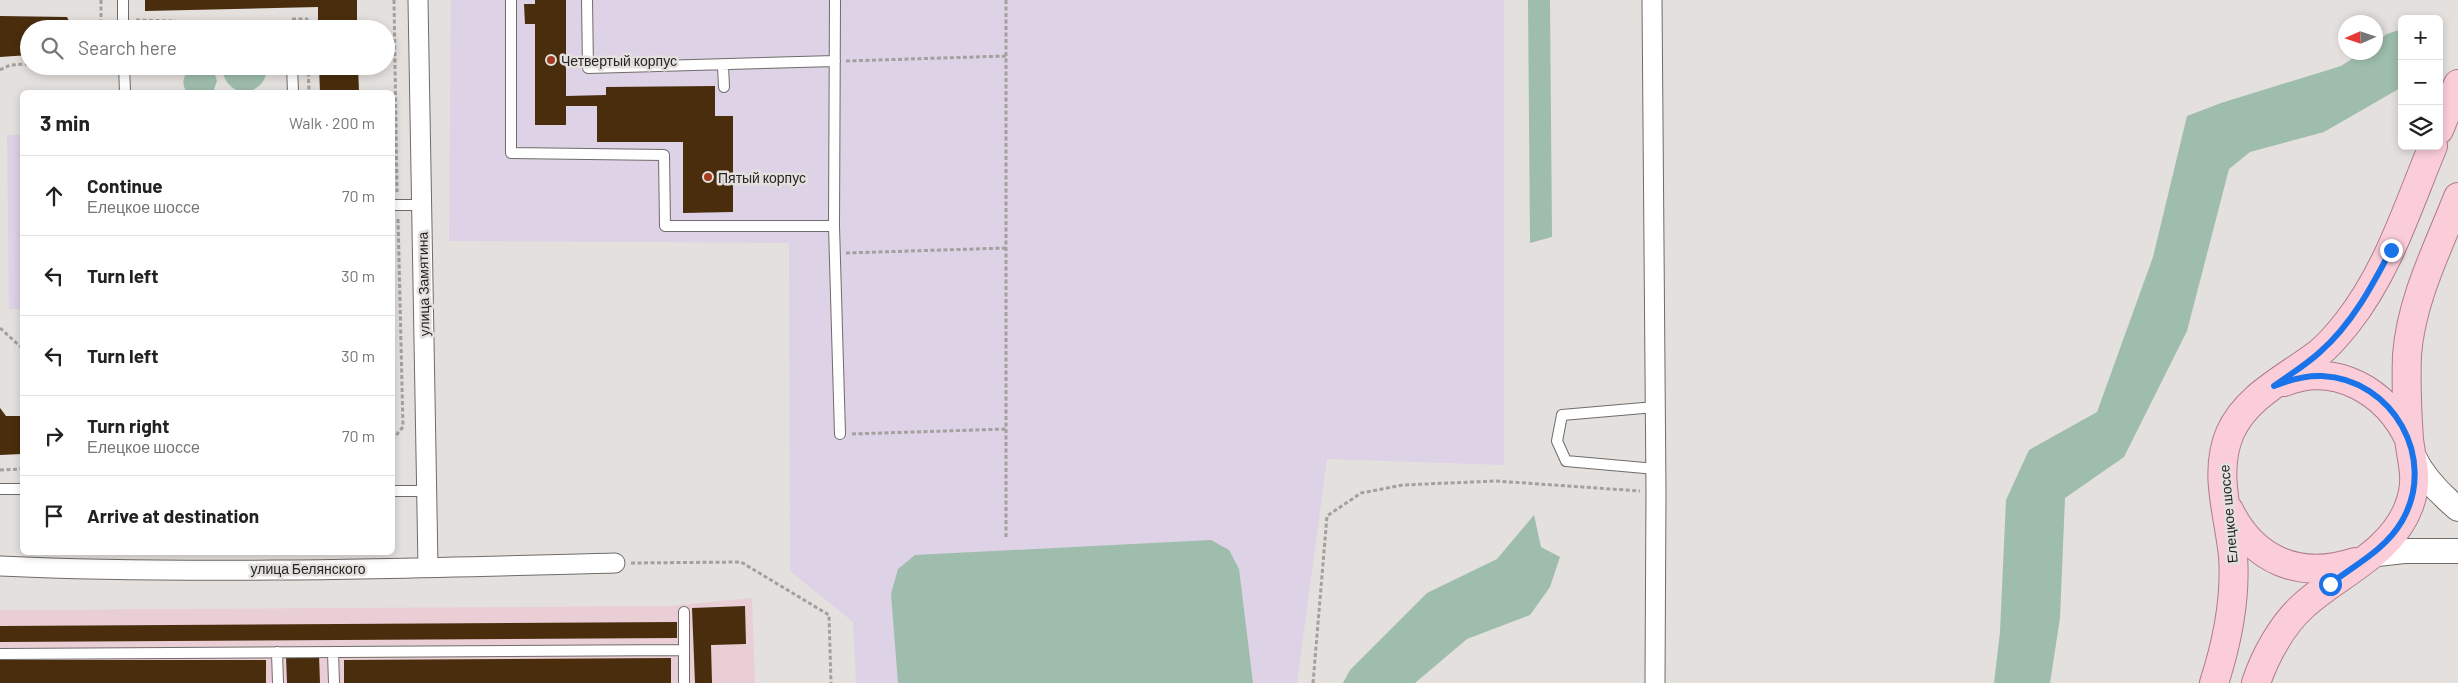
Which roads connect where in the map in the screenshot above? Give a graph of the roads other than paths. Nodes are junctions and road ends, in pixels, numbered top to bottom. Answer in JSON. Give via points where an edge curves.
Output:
{"nodes":[{"id":1,"x":123,"y":0,"type":"edge"},
{"id":2,"x":418,"y":0,"type":"edge"},
{"id":3,"x":511,"y":0,"type":"edge"},
{"id":4,"x":587,"y":0,"type":"edge"},
{"id":5,"x":835,"y":0,"type":"edge"},
{"id":6,"x":1652,"y":0,"type":"edge"},
{"id":7,"x":123,"y":20,"type":"edge"},
{"id":8,"x":835,"y":61,"type":"junction"},
{"id":9,"x":723,"y":66,"type":"junction"},
{"id":10,"x":124,"y":75,"type":"edge"},
{"id":11,"x":292,"y":75,"type":"edge"},
{"id":12,"x":2458,"y":84,"type":"edge"},
{"id":13,"x":724,"y":87,"type":"dead end"},
{"id":14,"x":125,"y":90,"type":"edge"},
{"id":15,"x":293,"y":90,"type":"edge"},
{"id":16,"x":2443,"y":120,"type":"edge"},
{"id":17,"x":2431,"y":150,"type":"edge"},
{"id":18,"x":2458,"y":197,"type":"edge"},
{"id":19,"x":395,"y":205,"type":"edge"},
{"id":20,"x":421,"y":205,"type":"junction"},
{"id":21,"x":834,"y":226,"type":"junction"},
{"id":22,"x":2274,"y":386,"type":"junction"},
{"id":23,"x":1655,"y":407,"type":"junction"},
{"id":24,"x":840,"y":434,"type":"road end"},
{"id":25,"x":2412,"y":449,"type":"junction"},
{"id":26,"x":1656,"y":468,"type":"junction"},
{"id":27,"x":0,"y":489,"type":"edge"},
{"id":28,"x":20,"y":490,"type":"edge"},
{"id":29,"x":395,"y":491,"type":"edge"},
{"id":30,"x":426,"y":491,"type":"junction"},
{"id":31,"x":2224,"y":494,"type":"junction"},
{"id":32,"x":2458,"y":509,"type":"edge"},
{"id":33,"x":2458,"y":551,"type":"edge"},
{"id":34,"x":2369,"y":555,"type":"junction"},
{"id":35,"x":616,"y":563,"type":"road end"},
{"id":36,"x":0,"y":566,"type":"edge"},
{"id":37,"x":428,"y":567,"type":"junction"},
{"id":38,"x":684,"y":612,"type":"dead end"},
{"id":39,"x":684,"y":650,"type":"junction"},
{"id":40,"x":277,"y":652,"type":"junction"},
{"id":41,"x":333,"y":652,"type":"junction"},
{"id":42,"x":0,"y":654,"type":"edge"},
{"id":43,"x":278,"y":683,"type":"edge"},
{"id":44,"x":334,"y":683,"type":"edge"},
{"id":45,"x":684,"y":683,"type":"edge"},
{"id":46,"x":1655,"y":683,"type":"edge"},
{"id":47,"x":2214,"y":683,"type":"edge"},
{"id":48,"x":2256,"y":683,"type":"edge"}],
"edges":[{"from":1,"to":7,"type":"lane"},
{"from":2,"to":20,"type":"street","name":"улица Замятина"},
{"from":3,"to":21,"type":"lane","via":[[511,153],[664,154],[665,226]]},
{"from":4,"to":9,"type":"lane","via":[[588,68]]},
{"from":5,"to":8,"type":"lane"},
{"from":6,"to":23,"type":"street"},
{"from":8,"to":9,"type":"lane"},
{"from":8,"to":21,"type":"lane"},
{"from":9,"to":13,"type":"lane"},
{"from":10,"to":14,"type":"lane"},
{"from":11,"to":15,"type":"lane"},
{"from":12,"to":16,"type":"main road"},
{"from":17,"to":22,"type":"main road","name":"Елецкое шоссе","via":[[2391,250],[2347,323],[2321,352]]},
{"from":18,"to":25,"type":"main road","via":[[2414,311],[2407,354]]},
{"from":19,"to":20,"type":"lane"},
{"from":20,"to":30,"type":"street","name":"улица Замятина"},
{"from":21,"to":24,"type":"lane"},
{"from":22,"to":25,"type":"main road","via":[[2305,376],[2354,382],[2388,406],[2403,426]]},
{"from":22,"to":31,"type":"main road","name":"Елецкое шоссе","via":[[2248,406],[2230,432],[2222,462]]},
{"from":23,"to":26,"type":"street"},
{"from":23,"to":26,"type":"lane","via":[[1562,416],[1557,441],[1566,461]]},
{"from":25,"to":32,"type":"street","via":[[2421,471]]},
{"from":25,"to":34,"type":"main road","via":[[2415,474],[2409,506],[2392,535]]},
{"from":26,"to":46,"type":"street"},
{"from":27,"to":28,"type":"lane"},
{"from":29,"to":30,"type":"lane"},
{"from":30,"to":37,"type":"street","name":"улица Замятина"},
{"from":31,"to":34,"type":"main road","via":[[2244,536],[2268,556],[2281,562],[2296,567],[2326,569],[2341,567]]},
{"from":31,"to":47,"type":"main road","name":"Елецкое шоссе","via":[[2233,557],[2232,589],[2229,624]]},
{"from":33,"to":34,"type":"street"},
{"from":34,"to":48,"type":"main road","via":[[2302,607],[2280,635]]},
{"from":35,"to":37,"type":"street","name":"улица Белянского"},
{"from":36,"to":37,"type":"street","name":"улица Белянского","via":[[84,570]]},
{"from":38,"to":39,"type":"lane"},
{"from":39,"to":41,"type":"lane"},
{"from":39,"to":45,"type":"lane"},
{"from":40,"to":41,"type":"lane"},
{"from":40,"to":42,"type":"lane"},
{"from":40,"to":43,"type":"lane"},
{"from":41,"to":44,"type":"lane"}]}
